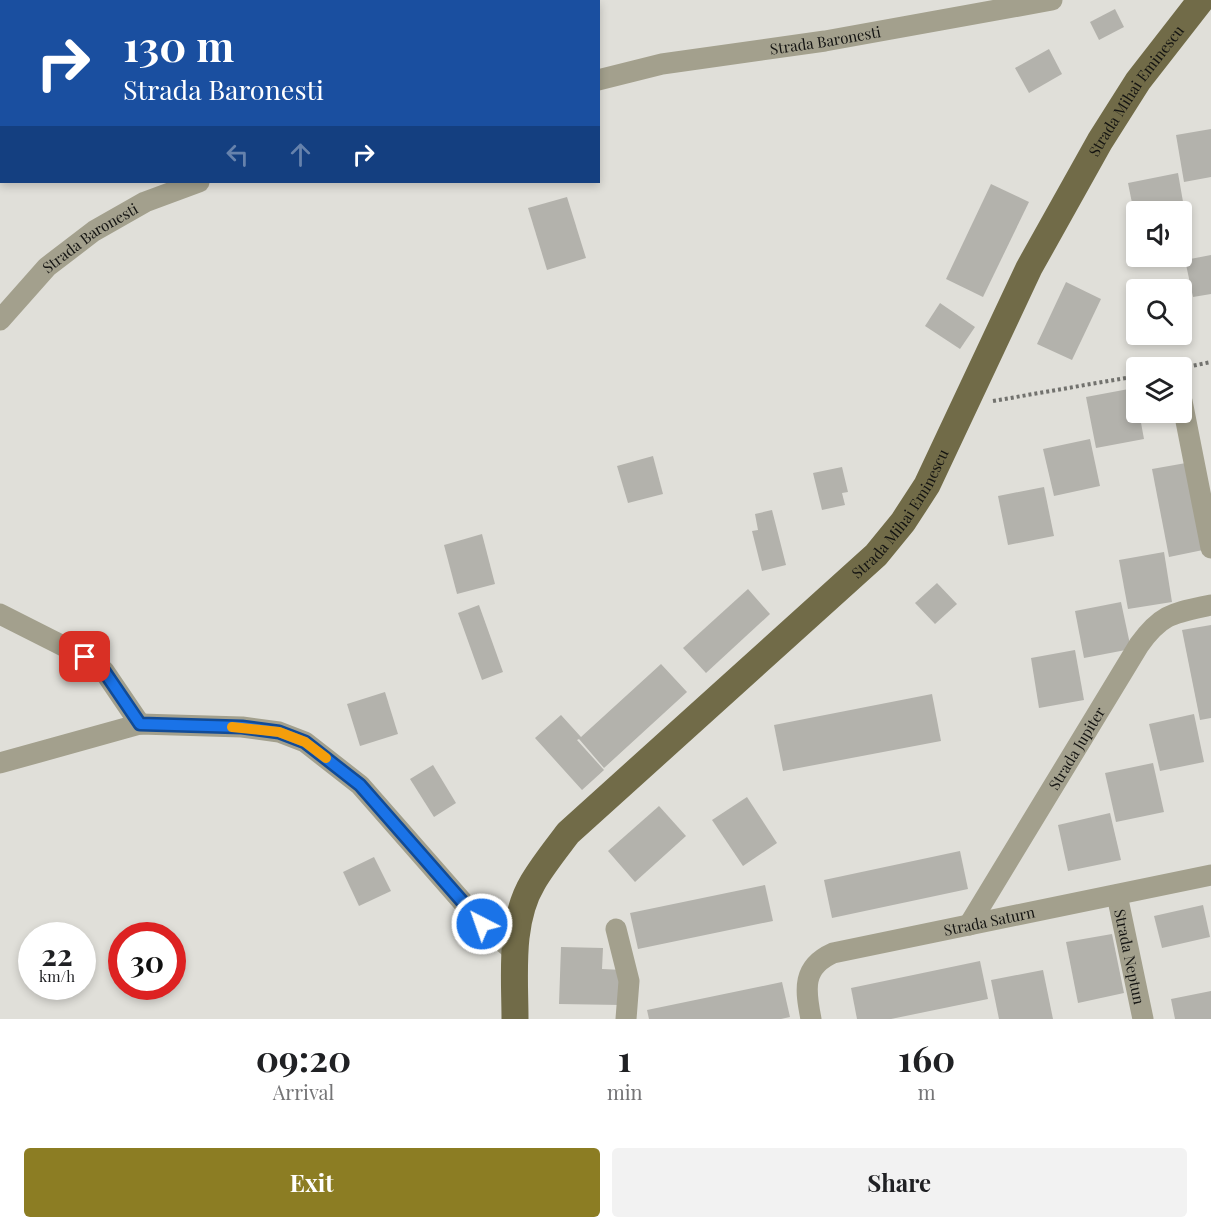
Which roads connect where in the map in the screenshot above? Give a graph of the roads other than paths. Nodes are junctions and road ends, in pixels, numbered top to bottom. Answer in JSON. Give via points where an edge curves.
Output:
{"nodes":[{"id":1,"x":1052,"y":0,"type":"edge"},
{"id":2,"x":1202,"y":0,"type":"edge"},
{"id":3,"x":600,"y":80,"type":"edge"},
{"id":4,"x":196,"y":183,"type":"edge"},
{"id":5,"x":0,"y":320,"type":"edge"},
{"id":6,"x":1186,"y":423,"type":"edge"},
{"id":7,"x":1211,"y":548,"type":"edge"},
{"id":8,"x":1211,"y":605,"type":"edge"},
{"id":9,"x":0,"y":614,"type":"edge"},
{"id":10,"x":140,"y":724,"type":"junction"},
{"id":11,"x":0,"y":764,"type":"edge"},
{"id":12,"x":1211,"y":875,"type":"edge"},
{"id":13,"x":1117,"y":895,"type":"junction"},
{"id":14,"x":969,"y":925,"type":"junction"},
{"id":15,"x":616,"y":929,"type":"dead end"},
{"id":16,"x":516,"y":953,"type":"junction"},
{"id":17,"x":810,"y":1013,"type":"edge"},
{"id":18,"x":515,"y":1019,"type":"edge"},
{"id":19,"x":626,"y":1019,"type":"edge"},
{"id":20,"x":1143,"y":1019,"type":"edge"}],
"edges":[{"from":1,"to":3,"type":"street","name":"Strada Baronesti","via":[[825,41],[662,64]]},
{"from":2,"to":16,"type":"main road","name":"Strada Mihai Eminescu","via":[[1138,81],[1100,141],[1029,268],[966,406],[903,522],[876,555],[568,833],[532,883],[520,914]]},
{"from":4,"to":5,"type":"street","name":"Strada Baronesti","via":[[145,202],[94,231],[47,267]]},
{"from":6,"to":7,"type":"street"},
{"from":8,"to":14,"type":"street","name":"Strada Jupiter","via":[[1164,617],[1138,645]]},
{"from":9,"to":10,"type":"street","via":[[85,657],[104,671]]},
{"from":10,"to":11,"type":"street"},
{"from":10,"to":16,"type":"street","via":[[242,727],[279,732],[305,742],[360,785],[482,924]]},
{"from":12,"to":13,"type":"street","name":"Strada Saturn"},
{"from":13,"to":14,"type":"street","name":"Strada Saturn"},
{"from":13,"to":20,"type":"street","name":"Strada Neptun"},
{"from":14,"to":17,"type":"street","name":"Strada Saturn","via":[[821,958],[811,969],[807,982]]},
{"from":15,"to":19,"type":"street","via":[[629,981]]},
{"from":16,"to":18,"type":"main road","name":"Strada Mihai Eminescu"}]}
